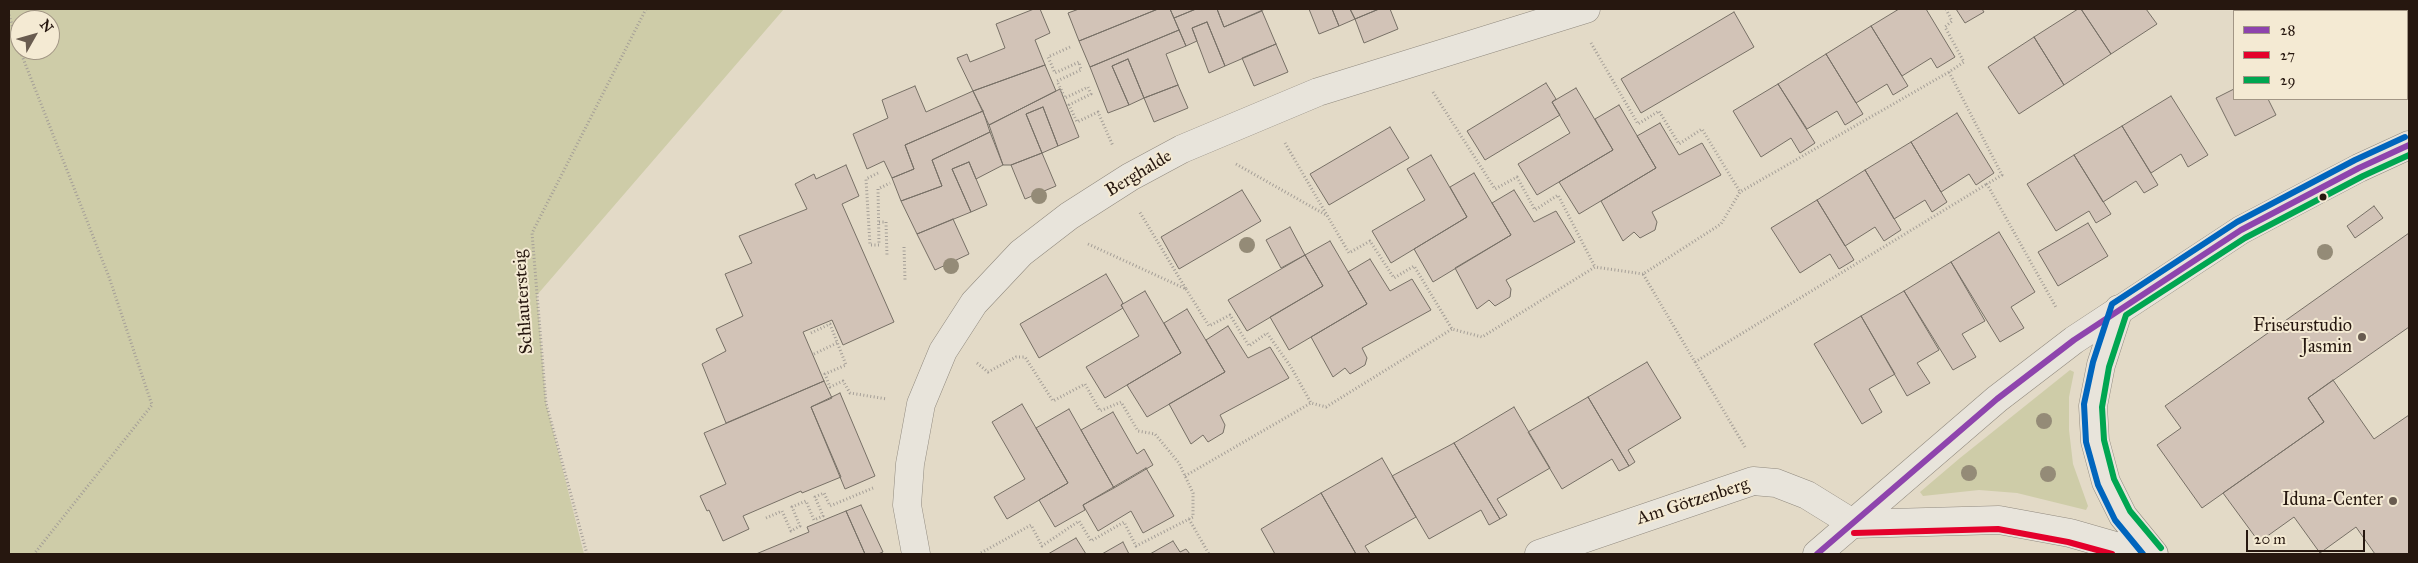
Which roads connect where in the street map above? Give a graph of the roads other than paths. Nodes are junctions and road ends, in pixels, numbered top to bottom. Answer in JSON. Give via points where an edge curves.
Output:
{"nodes":[{"id":1,"x":1580,"y":10,"type":"edge"},
{"id":2,"x":2409,"y":146,"type":"edge"},
{"id":3,"x":2119,"y":310,"type":"junction"},
{"id":4,"x":1854,"y":524,"type":"junction"},
{"id":5,"x":916,"y":554,"type":"edge"},
{"id":6,"x":1539,"y":554,"type":"edge"},
{"id":7,"x":1817,"y":554,"type":"edge"},
{"id":8,"x":2143,"y":554,"type":"edge"},
{"id":9,"x":2154,"y":554,"type":"edge"}],
"edges":[{"from":1,"to":5,"type":"street","name":"Berghalde","via":[[1318,92],[1198,142],[1122,183],[1021,253],[974,303],[943,351],[921,404],[907,505]]},
{"from":2,"to":3,"type":"street","via":[[2359,168],[2241,230]]},
{"from":3,"to":4,"type":"street","via":[[1997,399]]},
{"from":3,"to":9,"type":"street","via":[[2101,365],[2093,406],[2095,441],[2106,482],[2123,516]]},
{"from":4,"to":6,"type":"street","name":"Am Götzenberg","via":[[1807,495],[1776,482],[1753,481]]},
{"from":4,"to":7,"type":"street"},
{"from":4,"to":8,"type":"street","via":[[1999,520],[2070,533]]}]}
